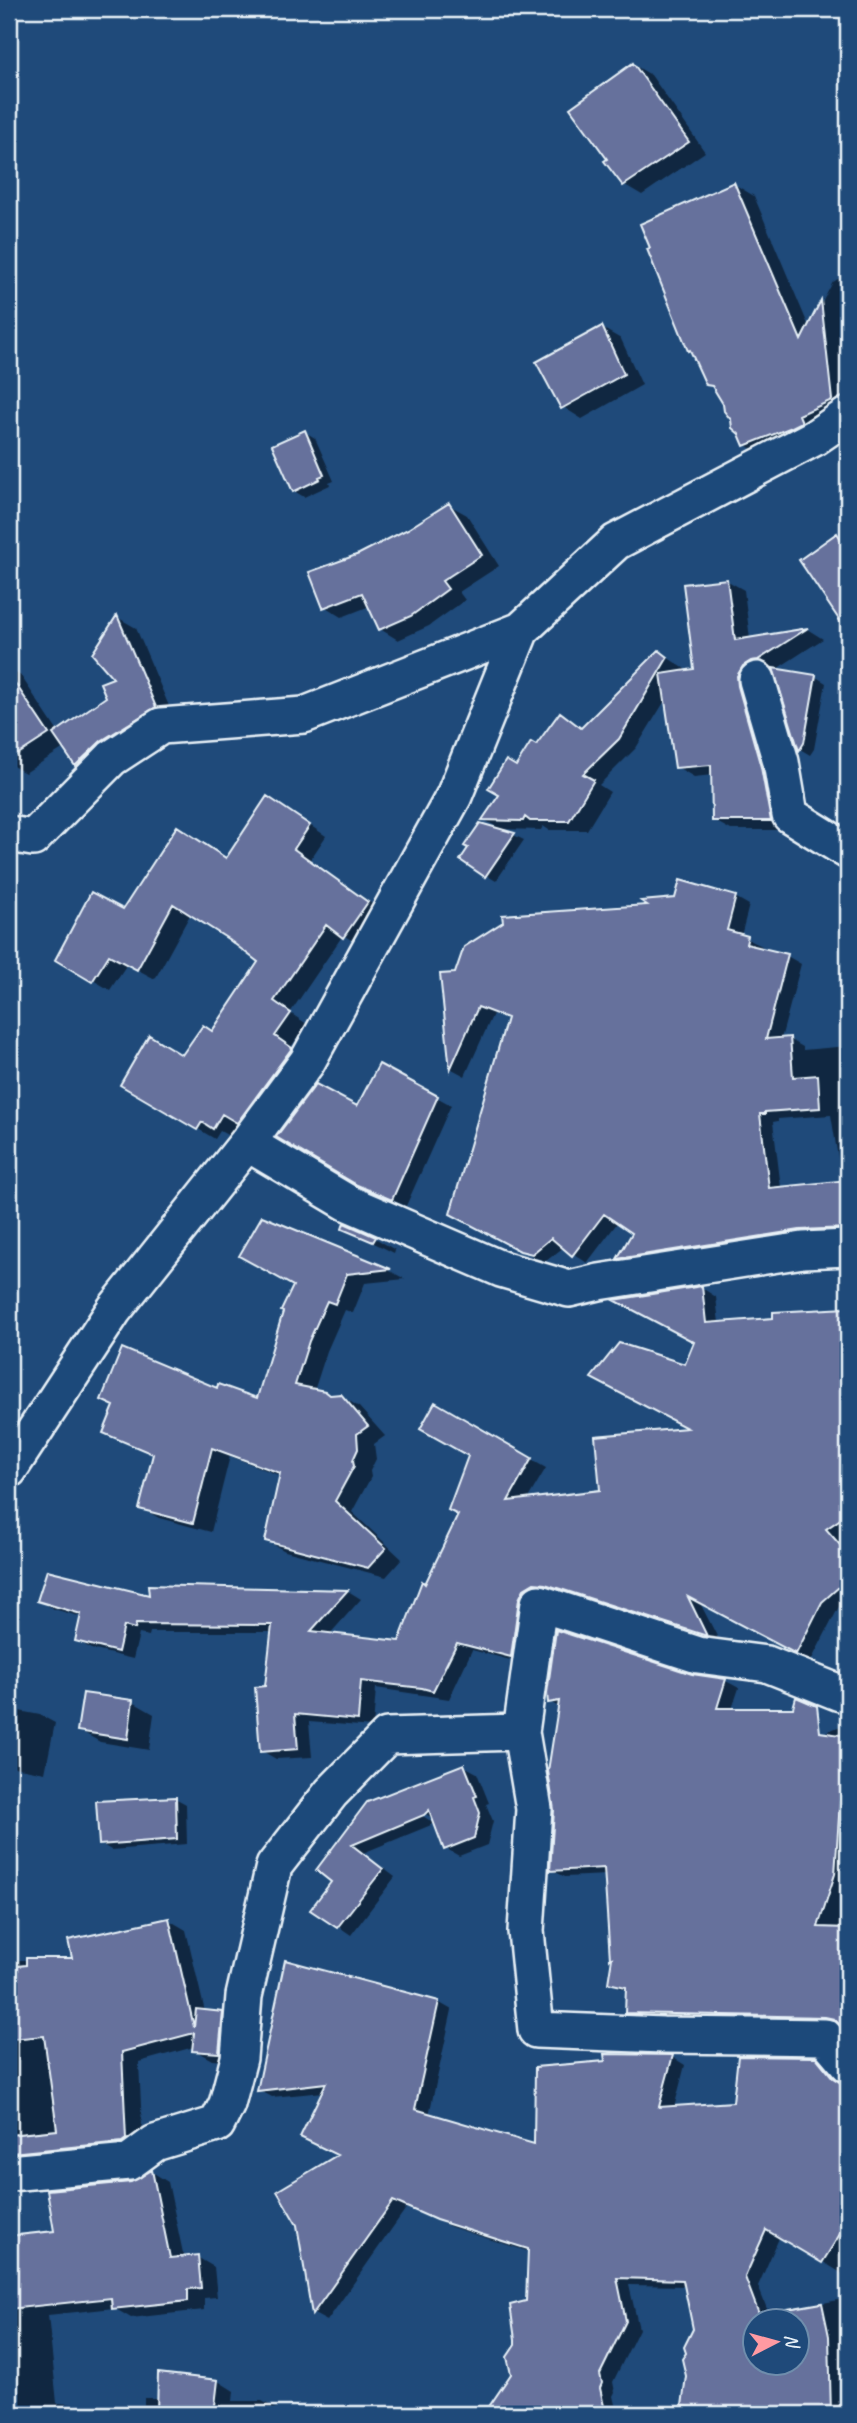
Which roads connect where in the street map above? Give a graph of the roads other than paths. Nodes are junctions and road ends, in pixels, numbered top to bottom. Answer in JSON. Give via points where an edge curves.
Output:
{"nodes":[{"id":1,"x":848,"y":415,"type":"edge"},
{"id":2,"x":521,"y":630,"type":"junction"},
{"id":3,"x":757,"y":680,"type":"dead end"},
{"id":4,"x":9,"y":834,"type":"edge"},
{"id":5,"x":848,"y":851,"type":"edge"},
{"id":6,"x":247,"y":1143,"type":"junction"},
{"id":7,"x":848,"y":1248,"type":"edge"},
{"id":8,"x":9,"y":1470,"type":"edge"},
{"id":9,"x":845,"y":1698,"type":"edge"},
{"id":10,"x":521,"y":1732,"type":"junction"},
{"id":11,"x":848,"y":2064,"type":"edge"},
{"id":12,"x":9,"y":2173,"type":"edge"}],
"edges":[{"from":1,"to":2,"type":"street","via":[[814,438],[616,542]]},
{"from":2,"to":4,"type":"street","via":[[304,715],[161,726],[111,758],[33,838]]},
{"from":2,"to":6,"type":"street","via":[[454,796],[307,1062]]},
{"from":3,"to":5,"type":"street","via":[[781,762],[790,815]]},
{"from":6,"to":7,"type":"street","via":[[348,1203],[501,1269],[569,1289],[803,1250]]},
{"from":6,"to":8,"type":"street","via":[[114,1310]]},
{"from":9,"to":10,"type":"street","via":[[767,1664],[698,1655],[539,1604]]},
{"from":10,"to":11,"type":"street","via":[[534,1809],[526,1931],[536,2031],[825,2037]]},
{"from":10,"to":12,"type":"street","via":[[387,1736],[314,1814],[274,1866],[244,1996],[239,2058],[217,2124],[155,2143],[130,2162]]}]}
